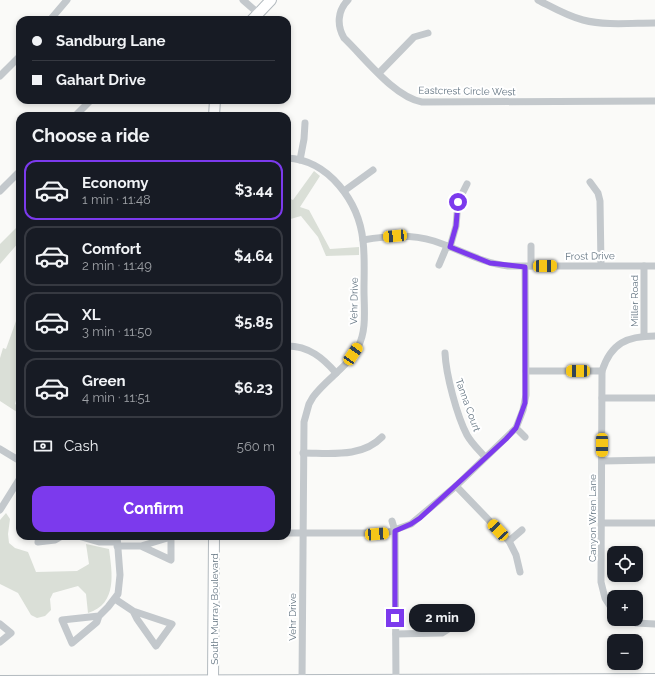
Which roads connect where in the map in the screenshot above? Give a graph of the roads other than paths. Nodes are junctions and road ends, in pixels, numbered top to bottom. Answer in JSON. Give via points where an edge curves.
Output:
{"nodes":[{"id":1,"x":67,"y":0,"type":"edge"},
{"id":2,"x":243,"y":0,"type":"edge"},
{"id":3,"x":271,"y":0,"type":"edge"},
{"id":4,"x":348,"y":0,"type":"edge"},
{"id":5,"x":538,"y":0,"type":"edge"},
{"id":6,"x":53,"y":16,"type":"edge"},
{"id":7,"x":255,"y":16,"type":"edge"},
{"id":8,"x":655,"y":23,"type":"edge"},
{"id":9,"x":428,"y":33,"type":"dead end"},
{"id":10,"x":16,"y":60,"type":"edge"},
{"id":11,"x":379,"y":73,"type":"junction"},
{"id":12,"x":0,"y":76,"type":"edge"},
{"id":13,"x":655,"y":101,"type":"edge"},
{"id":14,"x":87,"y":104,"type":"edge"},
{"id":15,"x":79,"y":112,"type":"edge"},
{"id":16,"x":305,"y":123,"type":"dead end"},
{"id":17,"x":291,"y":159,"type":"edge"},
{"id":18,"x":300,"y":160,"type":"junction"},
{"id":19,"x":373,"y":170,"type":"dead end"},
{"id":20,"x":16,"y":177,"type":"edge"},
{"id":21,"x":590,"y":182,"type":"dead end"},
{"id":22,"x":467,"y":184,"type":"dead end"},
{"id":23,"x":0,"y":191,"type":"edge"},
{"id":24,"x":344,"y":191,"type":"junction"},
{"id":25,"x":363,"y":240,"type":"junction"},
{"id":26,"x":531,"y":246,"type":"dead end"},
{"id":27,"x":449,"y":247,"type":"junction"},
{"id":28,"x":439,"y":265,"type":"dead end"},
{"id":29,"x":601,"y":265,"type":"junction"},
{"id":30,"x":644,"y":266,"type":"junction"},
{"id":31,"x":655,"y":266,"type":"edge"},
{"id":32,"x":528,"y":267,"type":"junction"},
{"id":33,"x":644,"y":336,"type":"junction"},
{"id":34,"x":655,"y":336,"type":"edge"},
{"id":35,"x":291,"y":346,"type":"edge"},
{"id":36,"x":445,"y":353,"type":"dead end"},
{"id":37,"x":526,"y":371,"type":"junction"},
{"id":38,"x":602,"y":371,"type":"junction"},
{"id":39,"x":336,"y":373,"type":"junction"},
{"id":40,"x":602,"y":398,"type":"junction"},
{"id":41,"x":655,"y":398,"type":"edge"},
{"id":42,"x":516,"y":428,"type":"junction"},
{"id":43,"x":382,"y":437,"type":"dead end"},
{"id":44,"x":525,"y":437,"type":"dead end"},
{"id":45,"x":0,"y":449,"type":"edge"},
{"id":46,"x":303,"y":453,"type":"junction"},
{"id":47,"x":485,"y":457,"type":"junction"},
{"id":48,"x":16,"y":459,"type":"edge"},
{"id":49,"x":655,"y":460,"type":"edge"},
{"id":50,"x":602,"y":461,"type":"junction"},
{"id":51,"x":16,"y":484,"type":"edge"},
{"id":52,"x":456,"y":486,"type":"junction"},
{"id":53,"x":0,"y":510,"type":"edge"},
{"id":54,"x":392,"y":521,"type":"dead end"},
{"id":55,"x":602,"y":523,"type":"junction"},
{"id":56,"x":655,"y":523,"type":"edge"},
{"id":57,"x":522,"y":530,"type":"dead end"},
{"id":58,"x":395,"y":531,"type":"junction"},
{"id":59,"x":291,"y":533,"type":"edge"},
{"id":60,"x":302,"y":533,"type":"junction"},
{"id":61,"x":38,"y":540,"type":"edge"},
{"id":62,"x":55,"y":540,"type":"edge"},
{"id":63,"x":92,"y":540,"type":"edge"},
{"id":64,"x":214,"y":540,"type":"edge"},
{"id":65,"x":117,"y":541,"type":"edge"},
{"id":66,"x":509,"y":541,"type":"junction"},
{"id":67,"x":141,"y":546,"type":"dead end"},
{"id":68,"x":520,"y":572,"type":"dead end"},
{"id":69,"x":115,"y":599,"type":"junction"},
{"id":70,"x":607,"y":602,"type":"edge"},
{"id":71,"x":133,"y":611,"type":"junction"},
{"id":72,"x":99,"y":616,"type":"junction"},
{"id":73,"x":643,"y":623,"type":"edge"},
{"id":74,"x":0,"y":624,"type":"edge"},
{"id":75,"x":655,"y":624,"type":"edge"},
{"id":76,"x":450,"y":628,"type":"dead end"},
{"id":77,"x":396,"y":634,"type":"junction"},
{"id":78,"x":0,"y":642,"type":"edge"},
{"id":79,"x":655,"y":678,"type":"edge"},
{"id":80,"x":0,"y":681,"type":"edge"},
{"id":81,"x":213,"y":681,"type":"edge"},
{"id":82,"x":302,"y":681,"type":"edge"},
{"id":83,"x":396,"y":681,"type":"edge"},
{"id":84,"x":505,"y":681,"type":"edge"}],
"edges":[{"from":1,"to":6,"type":"street"},
{"from":2,"to":7,"type":"street"},
{"from":3,"to":7,"type":"main road"},
{"from":4,"to":11,"type":"street","name":"Eastcrest Circle West","via":[[337,22],[344,38]]},
{"from":5,"to":8,"type":"street","via":[[568,16],[585,21]]},
{"from":9,"to":11,"type":"street","via":[[414,37]]},
{"from":10,"to":12,"type":"street"},
{"from":11,"to":13,"type":"street","name":"Eastcrest Circle West","via":[[405,96],[422,102]]},
{"from":14,"to":15,"type":"street"},
{"from":16,"to":18,"type":"street"},
{"from":17,"to":18,"type":"street","name":"Vehr Drive"},
{"from":18,"to":24,"type":"street","name":"Vehr Drive","via":[[325,172]]},
{"from":19,"to":24,"type":"street"},
{"from":20,"to":23,"type":"street"},
{"from":21,"to":29,"type":"street","via":[[600,201]]},
{"from":22,"to":27,"type":"street","via":[[458,202],[456,226]]},
{"from":24,"to":25,"type":"street","name":"Vehr Drive","via":[[357,216]]},
{"from":25,"to":27,"type":"street","name":"Frost Drive","via":[[406,236],[434,241]]},
{"from":25,"to":39,"type":"street","name":"Vehr Drive","via":[[364,329],[358,347]]},
{"from":26,"to":32,"type":"street"},
{"from":27,"to":28,"type":"street"},
{"from":27,"to":32,"type":"street","name":"Frost Drive","via":[[490,263]]},
{"from":29,"to":30,"type":"street","name":"Frost Drive"},
{"from":29,"to":32,"type":"street","name":"Frost Drive"},
{"from":30,"to":31,"type":"street","name":"Frost Drive"},
{"from":30,"to":33,"type":"street","name":"Miller Road"},
{"from":32,"to":37,"type":"street"},
{"from":33,"to":34,"type":"street","name":"Canyon Wren Lane"},
{"from":33,"to":38,"type":"street","name":"Canyon Wren Lane","via":[[627,339],[612,347]]},
{"from":35,"to":39,"type":"street","via":[[313,352],[325,360]]},
{"from":36,"to":47,"type":"street","name":"Tanna Court","via":[[448,377],[464,428],[473,444]]},
{"from":37,"to":38,"type":"street"},
{"from":37,"to":42,"type":"street","via":[[525,403]]},
{"from":38,"to":40,"type":"street","name":"Canyon Wren Lane"},
{"from":39,"to":46,"type":"street","name":"Vehr Drive","via":[[317,391],[309,404],[304,422]]},
{"from":40,"to":41,"type":"street"},
{"from":40,"to":50,"type":"street","name":"Canyon Wren Lane"},
{"from":42,"to":44,"type":"street"},
{"from":42,"to":47,"type":"street"},
{"from":43,"to":46,"type":"street","via":[[374,446],[352,453]]},
{"from":45,"to":48,"type":"street"},
{"from":46,"to":60,"type":"street","name":"Vehr Drive"},
{"from":47,"to":52,"type":"street"},
{"from":49,"to":50,"type":"street"},
{"from":50,"to":55,"type":"street","name":"Canyon Wren Lane"},
{"from":51,"to":53,"type":"street"},
{"from":52,"to":58,"type":"street","via":[[411,524]]},
{"from":52,"to":66,"type":"street"},
{"from":54,"to":58,"type":"street"},
{"from":55,"to":56,"type":"street"},
{"from":55,"to":70,"type":"street","name":"Canyon Wren Lane","via":[[602,590]]},
{"from":57,"to":66,"type":"street"},
{"from":58,"to":60,"type":"street","via":[[377,534]]},
{"from":58,"to":77,"type":"street"},
{"from":59,"to":60,"type":"street"},
{"from":60,"to":82,"type":"street","name":"Vehr Drive"},
{"from":61,"to":62,"type":"street","via":[[38,542]]},
{"from":63,"to":65,"type":"street"},
{"from":64,"to":81,"type":"main road","name":"South Murray Boulevard"},
{"from":65,"to":67,"type":"street"},
{"from":65,"to":69,"type":"street","via":[[120,582]]},
{"from":66,"to":68,"type":"street"},
{"from":69,"to":71,"type":"street"},
{"from":69,"to":72,"type":"street"},
{"from":71,"to":71,"type":"street","via":[[137,619],[156,646],[172,624]]},
{"from":72,"to":72,"type":"street","via":[[62,620],[72,643],[97,622]]},
{"from":73,"to":75,"type":"street"},
{"from":74,"to":78,"type":"street","via":[[11,633]]},
{"from":76,"to":77,"type":"street","via":[[442,633]]},
{"from":77,"to":83,"type":"street"},
{"from":79,"to":84,"type":"main road"},
{"from":80,"to":81,"type":"main road"},
{"from":81,"to":82,"type":"main road"},
{"from":82,"to":83,"type":"main road"},
{"from":83,"to":84,"type":"main road"}]}
